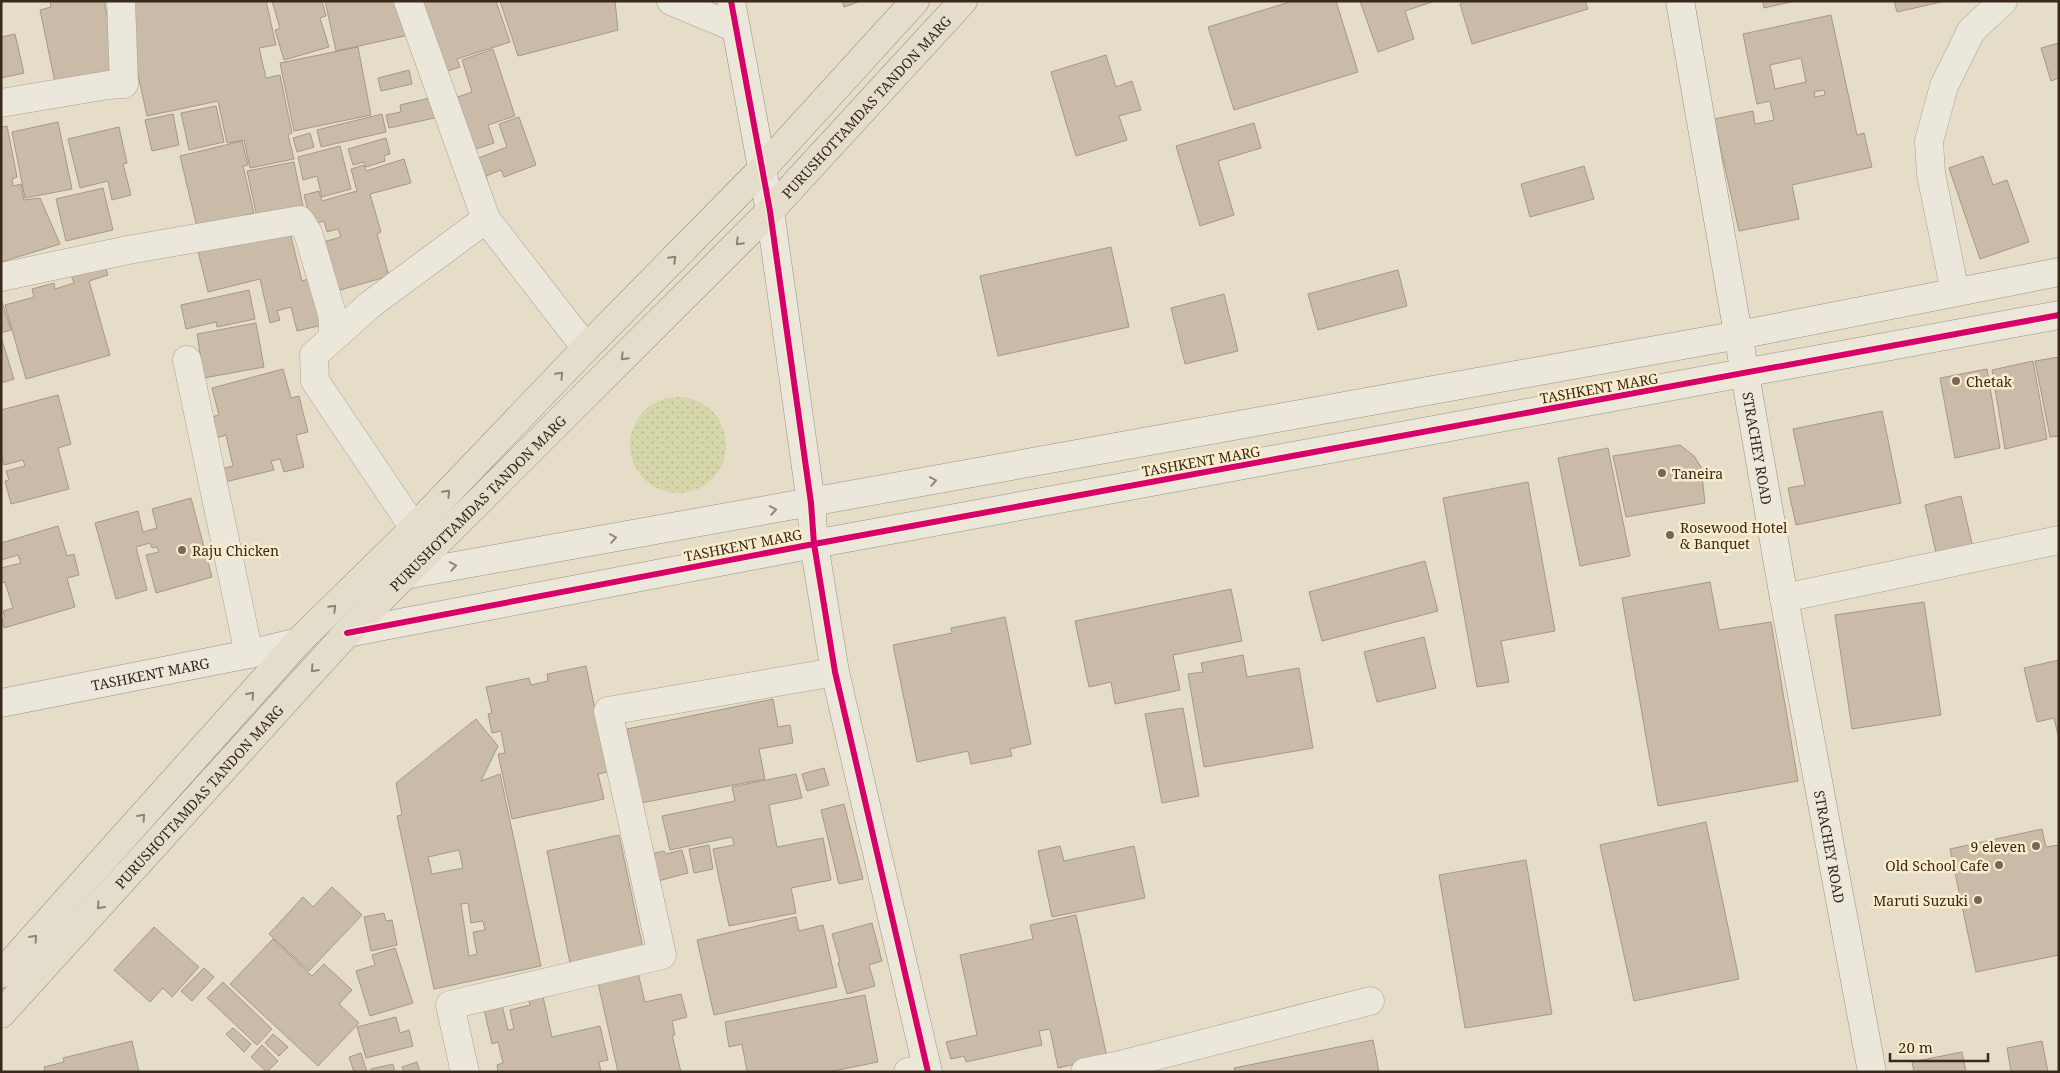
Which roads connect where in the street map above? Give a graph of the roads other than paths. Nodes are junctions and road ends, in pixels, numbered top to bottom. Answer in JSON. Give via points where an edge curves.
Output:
{"nodes":[{"id":1,"x":121,"y":1,"type":"edge"},
{"id":2,"x":408,"y":1,"type":"edge"},
{"id":3,"x":671,"y":1,"type":"edge"},
{"id":4,"x":731,"y":1,"type":"edge"},
{"id":5,"x":915,"y":1,"type":"edge"},
{"id":6,"x":963,"y":1,"type":"edge"},
{"id":7,"x":1680,"y":1,"type":"edge"},
{"id":8,"x":2003,"y":1,"type":"edge"},
{"id":9,"x":736,"y":28,"type":"junction"},
{"id":10,"x":1,"y":104,"type":"edge"},
{"id":11,"x":762,"y":169,"type":"junction"},
{"id":12,"x":770,"y":212,"type":"junction"},
{"id":13,"x":486,"y":219,"type":"junction"},
{"id":14,"x":2059,"y":272,"type":"edge"},
{"id":15,"x":1,"y":278,"type":"edge"},
{"id":16,"x":1955,"y":292,"type":"junction"},
{"id":17,"x":2059,"y":315,"type":"edge"},
{"id":18,"x":1739,"y":336,"type":"junction"},
{"id":19,"x":332,"y":338,"type":"junction"},
{"id":20,"x":586,"y":348,"type":"junction"},
{"id":21,"x":186,"y":360,"type":"dead end"},
{"id":22,"x":1745,"y":374,"type":"junction"},
{"id":23,"x":810,"y":503,"type":"junction"},
{"id":24,"x":414,"y":528,"type":"junction"},
{"id":25,"x":2059,"y":540,"type":"edge"},
{"id":26,"x":814,"y":544,"type":"junction"},
{"id":27,"x":405,"y":575,"type":"junction"},
{"id":28,"x":1784,"y":598,"type":"junction"},
{"id":29,"x":347,"y":633,"type":"junction"},
{"id":30,"x":298,"y":642,"type":"junction"},
{"id":31,"x":249,"y":654,"type":"junction"},
{"id":32,"x":835,"y":672,"type":"junction"},
{"id":33,"x":1,"y":702,"type":"edge"},
{"id":34,"x":1,"y":974,"type":"edge"},
{"id":35,"x":1370,"y":1001,"type":"dead end"},
{"id":36,"x":1,"y":1014,"type":"edge"},
{"id":37,"x":921,"y":1071,"type":"edge"},
{"id":38,"x":465,"y":1072,"type":"edge"},
{"id":39,"x":1085,"y":1072,"type":"edge"},
{"id":40,"x":1872,"y":1072,"type":"edge"}],
"edges":[{"from":1,"to":10,"type":"street","via":[[124,84]]},
{"from":2,"to":13,"type":"street"},
{"from":3,"to":9,"type":"street"},
{"from":4,"to":9,"type":"street"},
{"from":5,"to":11,"type":"main road"},
{"from":6,"to":12,"type":"main road","name":"PURUSHOTTAMDAS TANDON MARG"},
{"from":7,"to":18,"type":"street","name":"STRACHEY ROAD"},
{"from":8,"to":16,"type":"street","via":[[1971,31],[1944,86],[1930,140],[1931,174]]},
{"from":9,"to":11,"type":"street"},
{"from":11,"to":12,"type":"street"},
{"from":20,"to":11,"type":"main road","one_way":true},
{"from":12,"to":23,"type":"street"},
{"from":12,"to":27,"type":"main road","name":"PURUSHOTTAMDAS TANDON MARG","one_way":true},
{"from":13,"to":19,"type":"street","via":[[371,304]]},
{"from":13,"to":20,"type":"street"},
{"from":14,"to":16,"type":"street","name":"TASHKENT MARG"},
{"from":15,"to":19,"type":"street","via":[[128,250],[300,220],[308,232],[330,308]]},
{"from":16,"to":18,"type":"street","name":"TASHKENT MARG"},
{"from":17,"to":22,"type":"street","name":"TASHKENT MARG"},
{"from":18,"to":22,"type":"street","name":"STRACHEY ROAD"},
{"from":23,"to":18,"type":"street","name":"TASHKENT MARG","one_way":true},
{"from":19,"to":24,"type":"street","via":[[314,355],[315,381]]},
{"from":24,"to":20,"type":"main road","one_way":true},
{"from":21,"to":31,"type":"street"},
{"from":22,"to":26,"type":"street","name":"TASHKENT MARG"},
{"from":22,"to":28,"type":"street","name":"STRACHEY ROAD"},
{"from":23,"to":26,"type":"street"},
{"from":27,"to":23,"type":"street","name":"TASHKENT MARG","one_way":true},
{"from":30,"to":24,"type":"main road","one_way":true},
{"from":25,"to":28,"type":"street"},
{"from":26,"to":29,"type":"street","name":"TASHKENT MARG"},
{"from":26,"to":32,"type":"street"},
{"from":27,"to":29,"type":"main road","name":"PURUSHOTTAMDAS TANDON MARG"},
{"from":28,"to":40,"type":"street","name":"STRACHEY ROAD"},
{"from":29,"to":36,"type":"main road","name":"PURUSHOTTAMDAS TANDON MARG","one_way":true},
{"from":30,"to":31,"type":"street","name":"TASHKENT MARG"},
{"from":34,"to":30,"type":"main road","one_way":true},
{"from":31,"to":33,"type":"street","name":"TASHKENT MARG"},
{"from":32,"to":37,"type":"street"},
{"from":32,"to":38,"type":"street","via":[[608,711],[662,955],[450,1005]]},
{"from":35,"to":39,"type":"street"}]}
